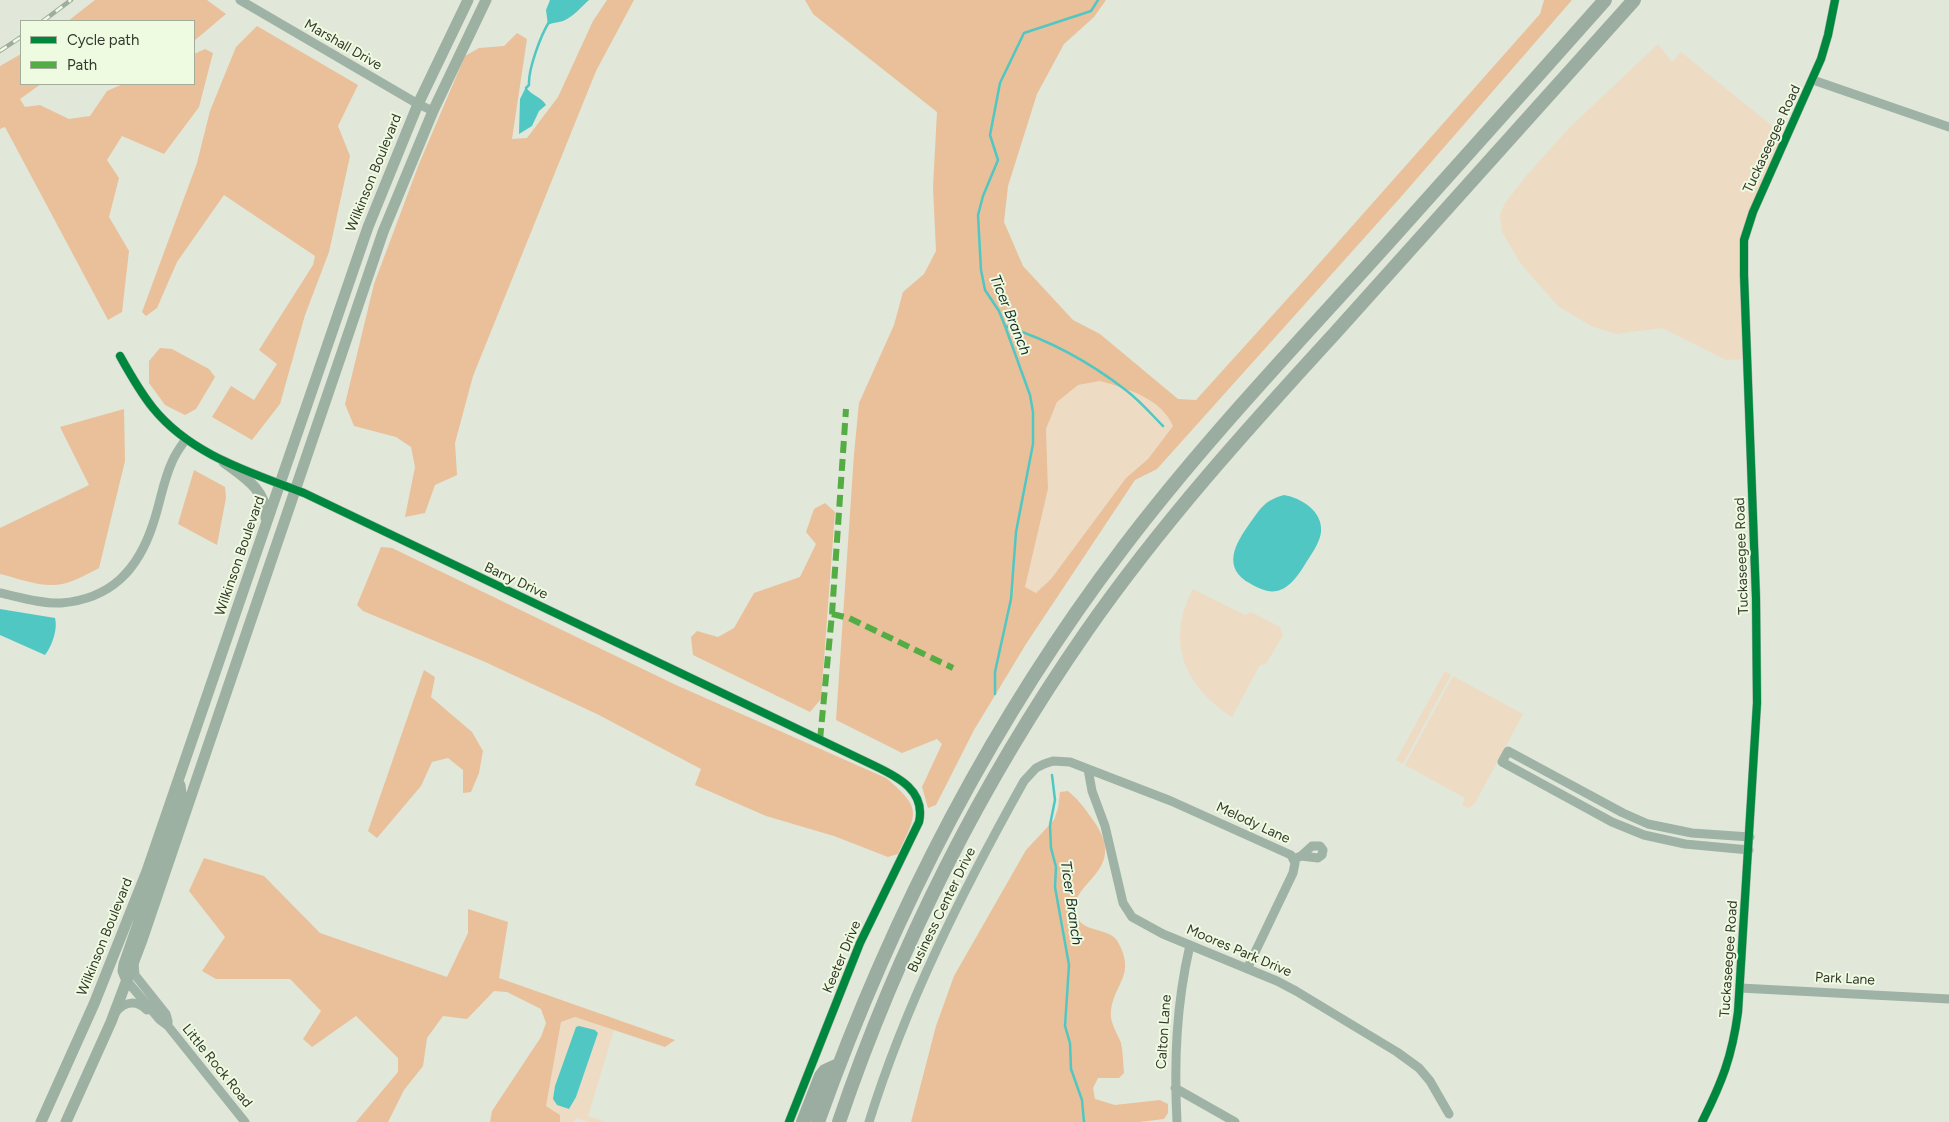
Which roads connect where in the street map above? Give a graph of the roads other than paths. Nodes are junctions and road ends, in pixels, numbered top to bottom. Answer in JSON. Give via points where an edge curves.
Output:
{"nodes":[{"id":1,"x":240,"y":0,"type":"edge"},
{"id":2,"x":468,"y":0,"type":"edge"},
{"id":3,"x":486,"y":0,"type":"edge"},
{"id":4,"x":1605,"y":0,"type":"edge"},
{"id":5,"x":1634,"y":0,"type":"edge"},
{"id":6,"x":1835,"y":0,"type":"edge"},
{"id":7,"x":1813,"y":80,"type":"junction"},
{"id":8,"x":418,"y":104,"type":"junction"},
{"id":9,"x":433,"y":111,"type":"junction"},
{"id":10,"x":1949,"y":127,"type":"edge"},
{"id":11,"x":120,"y":356,"type":"dead end"},
{"id":12,"x":186,"y":439,"type":"junction"},
{"id":13,"x":224,"y":462,"type":"junction"},
{"id":14,"x":280,"y":484,"type":"junction"},
{"id":15,"x":296,"y":490,"type":"junction"},
{"id":16,"x":266,"y":526,"type":"junction"},
{"id":17,"x":0,"y":593,"type":"edge"},
{"id":18,"x":1088,"y":769,"type":"junction"},
{"id":19,"x":178,"y":782,"type":"junction"},
{"id":20,"x":920,"y":806,"type":"joint"},
{"id":21,"x":1750,"y":837,"type":"junction"},
{"id":22,"x":1749,"y":850,"type":"junction"},
{"id":23,"x":1190,"y":946,"type":"junction"},
{"id":24,"x":134,"y":962,"type":"junction"},
{"id":25,"x":1247,"y":969,"type":"junction"},
{"id":26,"x":127,"y":981,"type":"junction"},
{"id":27,"x":1740,"y":988,"type":"junction"},
{"id":28,"x":1949,"y":999,"type":"edge"},
{"id":29,"x":113,"y":1016,"type":"junction"},
{"id":30,"x":159,"y":1019,"type":"junction"},
{"id":31,"x":168,"y":1026,"type":"junction"},
{"id":32,"x":838,"y":1065,"type":"junction"},
{"id":33,"x":1175,"y":1088,"type":"junction"},
{"id":34,"x":50,"y":1105,"type":"junction"},
{"id":35,"x":1450,"y":1114,"type":"dead end"},
{"id":36,"x":841,"y":1118,"type":"edge"},
{"id":37,"x":35,"y":1122,"type":"edge"},
{"id":38,"x":42,"y":1122,"type":"edge"},
{"id":39,"x":66,"y":1122,"type":"edge"},
{"id":40,"x":245,"y":1122,"type":"edge"},
{"id":41,"x":789,"y":1122,"type":"edge"},
{"id":42,"x":803,"y":1122,"type":"edge"},
{"id":43,"x":818,"y":1122,"type":"edge"},
{"id":44,"x":869,"y":1122,"type":"edge"},
{"id":45,"x":1177,"y":1122,"type":"edge"},
{"id":46,"x":1235,"y":1122,"type":"edge"},
{"id":47,"x":1702,"y":1122,"type":"edge"}],
"edges":[{"from":1,"to":8,"type":"street","name":"Marshall Drive"},
{"from":2,"to":8,"type":"main road","name":"Wilkinson Boulevard"},
{"from":3,"to":9,"type":"main road"},
{"from":4,"to":32,"type":"highway","via":[[1208,442],[1116,558],[1043,661],[969,783],[890,940]]},
{"from":5,"to":36,"type":"highway","via":[[1228,452],[1152,542],[1088,630],[1024,728],[938,884],[887,995]]},
{"from":6,"to":7,"type":"street","name":"Tuckaseegee Road","via":[[1828,35]]},
{"from":7,"to":10,"type":"street"},
{"from":7,"to":21,"type":"street","name":"Tuckaseegee Road","via":[[1752,212],[1744,240],[1758,640]]},
{"from":8,"to":9,"type":"street","name":"Marshall Drive"},
{"from":8,"to":14,"type":"main road","name":"Wilkinson Boulevard","via":[[366,230]]},
{"from":9,"to":15,"type":"main road","via":[[383,232]]},
{"from":11,"to":12,"type":"street","name":"Barry Drive","via":[[154,409]]},
{"from":12,"to":13,"type":"street","name":"Barry Drive"},
{"from":12,"to":17,"type":"street","via":[[172,460],[144,546],[123,578],[106,591],[59,603]]},
{"from":13,"to":14,"type":"street","name":"Barry Drive"},
{"from":13,"to":16,"type":"main road","via":[[259,491],[266,510]]},
{"from":14,"to":15,"type":"street","name":"Barry Drive"},
{"from":14,"to":16,"type":"main road","name":"Wilkinson Boulevard"},
{"from":15,"to":20,"type":"street","name":"Barry Drive","via":[[876,766],[906,783]]},
{"from":15,"to":24,"type":"main road"},
{"from":16,"to":19,"type":"main road","name":"Wilkinson Boulevard"},
{"from":18,"to":23,"type":"street","name":"Moores Park Drive","via":[[1126,908],[1140,922]]},
{"from":18,"to":25,"type":"street","name":"Melody Lane","via":[[1298,858]]},
{"from":18,"to":44,"type":"street","name":"Business Center Drive","via":[[1070,762],[1053,761],[1036,768],[1024,781],[960,899],[902,1031]]},
{"from":19,"to":26,"type":"main road","via":[[179,806],[124,964]]},
{"from":19,"to":34,"type":"main road","name":"Wilkinson Boulevard","via":[[116,952]]},
{"from":20,"to":41,"type":"street","name":"Keeter Drive","via":[[919,822],[860,943]]},
{"from":21,"to":22,"type":"street","name":"Tuckaseegee Road"},
{"from":21,"to":22,"type":"street","via":[[1692,833],[1648,824],[1508,751],[1502,762],[1612,822],[1644,835],[1695,845]]},
{"from":22,"to":27,"type":"street","name":"Tuckaseegee Road"},
{"from":23,"to":25,"type":"street","name":"Moores Park Drive"},
{"from":23,"to":33,"type":"street","name":"Calton Lane","via":[[1177,1017]]},
{"from":24,"to":26,"type":"main road"},
{"from":24,"to":31,"type":"street","name":"Little Rock Road","via":[[135,975],[166,1014]]},
{"from":25,"to":35,"type":"street","name":"Moores Park Drive","via":[[1296,991],[1419,1068]]},
{"from":26,"to":29,"type":"main road"},
{"from":26,"to":30,"type":"street","name":"Little Rock Road"},
{"from":27,"to":28,"type":"street","name":"Park Lane"},
{"from":27,"to":47,"type":"street","name":"Tuckaseegee Road","via":[[1729,1063]]},
{"from":29,"to":30,"type":"street","via":[[120,1007],[134,1003]]},
{"from":29,"to":39,"type":"main road"},
{"from":30,"to":31,"type":"street","name":"Little Rock Road"},
{"from":31,"to":40,"type":"street","name":"Little Rock Road"},
{"from":32,"to":42,"type":"highway","via":[[820,1076]]},
{"from":32,"to":43,"type":"highway"},
{"from":33,"to":45,"type":"street","name":"Calton Lane"},
{"from":33,"to":46,"type":"street"},
{"from":34,"to":37,"type":"main road","via":[[41,1111]]},
{"from":34,"to":38,"type":"main road","name":"Wilkinson Boulevard"}]}
